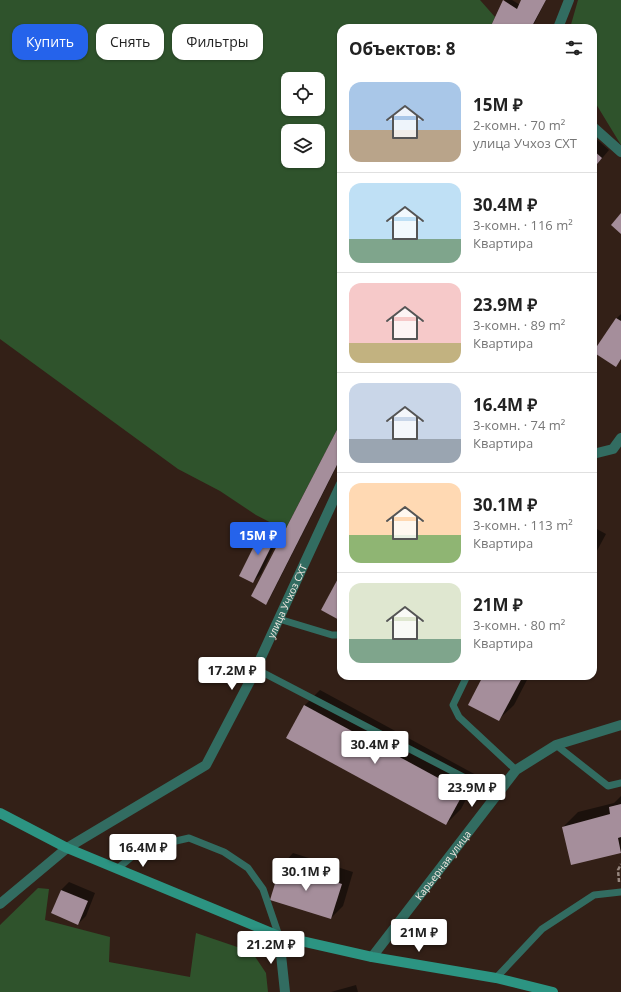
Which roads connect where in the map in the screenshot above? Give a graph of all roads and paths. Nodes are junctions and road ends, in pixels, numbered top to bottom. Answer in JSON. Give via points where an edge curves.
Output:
{"nodes":[{"id":1,"x":569,"y":0,"type":"edge"},
{"id":2,"x":560,"y":24,"type":"edge"},
{"id":3,"x":597,"y":131,"type":"edge"},
{"id":4,"x":621,"y":152,"type":"edge"},
{"id":5,"x":621,"y":438,"type":"edge"},
{"id":6,"x":597,"y":453,"type":"edge"},
{"id":7,"x":337,"y":493,"type":"edge"},
{"id":8,"x":278,"y":619,"type":"junction"},
{"id":9,"x":337,"y":635,"type":"edge"},
{"id":10,"x":256,"y":669,"type":"junction"},
{"id":11,"x":466,"y":680,"type":"edge"},
{"id":12,"x":621,"y":725,"type":"edge"},
{"id":13,"x":556,"y":745,"type":"junction"},
{"id":14,"x":516,"y":770,"type":"junction"},
{"id":15,"x":621,"y":783,"type":"edge"},
{"id":16,"x":496,"y":794,"type":"junction"},
{"id":17,"x":0,"y":813,"type":"edge"},
{"id":18,"x":67,"y":848,"type":"junction"},
{"id":19,"x":621,"y":864,"type":"edge"},
{"id":20,"x":117,"y":869,"type":"junction"},
{"id":21,"x":620,"y":892,"type":"edge"},
{"id":22,"x":0,"y":904,"type":"edge"},
{"id":23,"x":279,"y":936,"type":"junction"},
{"id":24,"x":372,"y":957,"type":"junction"},
{"id":25,"x":496,"y":978,"type":"junction"},
{"id":26,"x":285,"y":992,"type":"edge"},
{"id":27,"x":553,"y":992,"type":"edge"}],
"edges":[{"from":1,"to":2,"type":"street"},
{"from":3,"to":4,"type":"street"},
{"from":5,"to":6,"type":"street","via":[[613,449]]},
{"from":7,"to":8,"type":"street","name":"улица Учхоз СХТ"},
{"from":8,"to":9,"type":"lane"},
{"from":8,"to":10,"type":"street","name":"улица Учхоз СХТ"},
{"from":10,"to":16,"type":"lane"},
{"from":10,"to":18,"type":"street","name":"улица Учхоз СХТ","via":[[206,765]]},
{"from":11,"to":14,"type":"lane","via":[[453,705],[459,717]]},
{"from":12,"to":13,"type":"street","name":"Карьерная улица"},
{"from":13,"to":14,"type":"street","name":"Карьерная улица"},
{"from":13,"to":15,"type":"lane","via":[[608,786]]},
{"from":14,"to":16,"type":"street","name":"Карьерная улица"},
{"from":16,"to":24,"type":"street","name":"Карьерная улица"},
{"from":17,"to":18,"type":"street"},
{"from":18,"to":20,"type":"street"},
{"from":18,"to":22,"type":"street","name":"улица Учхоз СХТ"},
{"from":19,"to":21,"type":"path","via":[[618,870]]},
{"from":20,"to":23,"type":"street"},
{"from":20,"to":23,"type":"lane","via":[[141,849],[189,838],[224,852],[248,868],[263,889]]},
{"from":21,"to":25,"type":"lane","via":[[594,895],[542,929]]},
{"from":23,"to":24,"type":"street"},
{"from":23,"to":26,"type":"street"},
{"from":24,"to":25,"type":"street"},
{"from":25,"to":27,"type":"street"}]}
